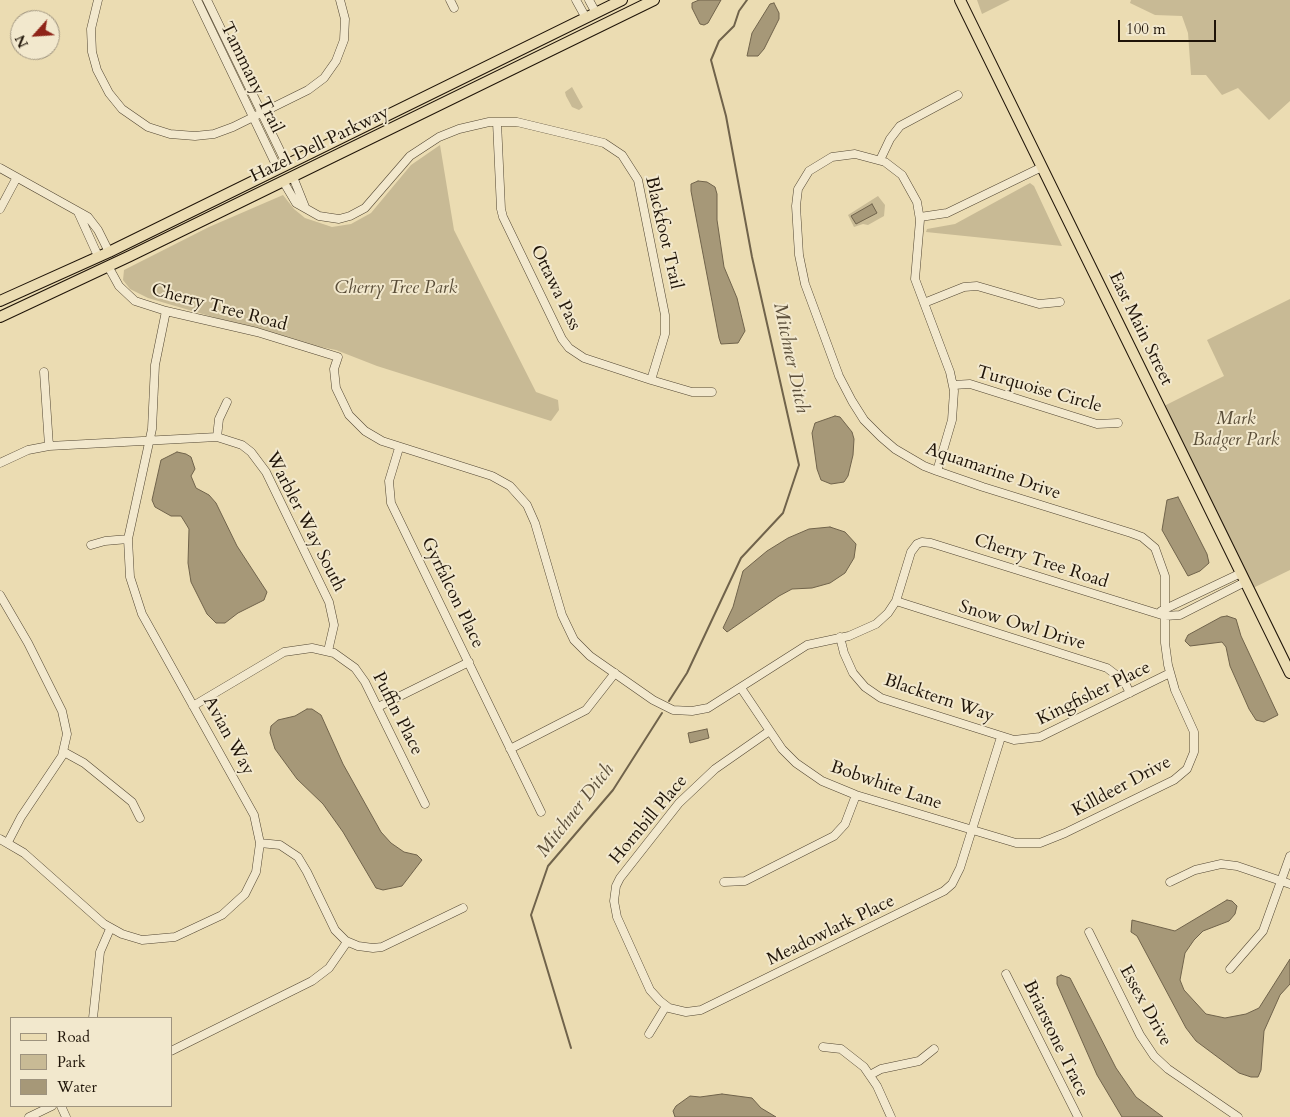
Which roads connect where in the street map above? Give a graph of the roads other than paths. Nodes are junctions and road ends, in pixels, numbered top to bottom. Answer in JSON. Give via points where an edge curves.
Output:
{"nodes":[{"id":1,"x":98,"y":0,"type":"edge"},
{"id":2,"x":197,"y":0,"type":"edge"},
{"id":3,"x":207,"y":0,"type":"edge"},
{"id":4,"x":340,"y":0,"type":"edge"},
{"id":5,"x":450,"y":0,"type":"edge"},
{"id":6,"x":576,"y":0,"type":"edge"},
{"id":7,"x":590,"y":0,"type":"edge"},
{"id":8,"x":622,"y":0,"type":"edge"},
{"id":9,"x":654,"y":0,"type":"edge"},
{"id":10,"x":960,"y":0,"type":"edge"},
{"id":11,"x":454,"y":8,"type":"dead end"},
{"id":12,"x":596,"y":13,"type":"junction"},
{"id":13,"x":586,"y":18,"type":"junction"},
{"id":14,"x":958,"y":95,"type":"dead end"},
{"id":15,"x":258,"y":115,"type":"junction"},
{"id":16,"x":498,"y":122,"type":"junction"},
{"id":17,"x":880,"y":160,"type":"junction"},
{"id":18,"x":283,"y":167,"type":"junction"},
{"id":19,"x":1042,"y":167,"type":"junction"},
{"id":20,"x":0,"y":168,"type":"edge"},
{"id":21,"x":16,"y":179,"type":"junction"},
{"id":22,"x":288,"y":179,"type":"junction"},
{"id":23,"x":0,"y":209,"type":"edge"},
{"id":24,"x":78,"y":212,"type":"junction"},
{"id":25,"x":920,"y":216,"type":"junction"},
{"id":26,"x":108,"y":252,"type":"junction"},
{"id":27,"x":98,"y":256,"type":"junction"},
{"id":28,"x":108,"y":266,"type":"junction"},
{"id":29,"x":0,"y":301,"type":"edge"},
{"id":30,"x":924,"y":302,"type":"junction"},
{"id":31,"x":1060,"y":302,"type":"dead end"},
{"id":32,"x":166,"y":311,"type":"junction"},
{"id":33,"x":0,"y":317,"type":"edge"},
{"id":34,"x":44,"y":372,"type":"dead end"},
{"id":35,"x":651,"y":380,"type":"junction"},
{"id":36,"x":953,"y":385,"type":"junction"},
{"id":37,"x":712,"y":392,"type":"dead end"},
{"id":38,"x":227,"y":402,"type":"dead end"},
{"id":39,"x":1118,"y":423,"type":"dead end"},
{"id":40,"x":217,"y":437,"type":"junction"},
{"id":41,"x":150,"y":441,"type":"junction"},
{"id":42,"x":49,"y":446,"type":"junction"},
{"id":43,"x":399,"y":448,"type":"junction"},
{"id":44,"x":0,"y":463,"type":"edge"},
{"id":45,"x":937,"y":471,"type":"junction"},
{"id":46,"x":128,"y":539,"type":"junction"},
{"id":47,"x":91,"y":545,"type":"dead end"},
{"id":48,"x":1243,"y":577,"type":"junction"},
{"id":49,"x":0,"y":595,"type":"edge"},
{"id":50,"x":896,"y":602,"type":"junction"},
{"id":51,"x":1163,"y":613,"type":"junction"},
{"id":52,"x":840,"y":637,"type":"junction"},
{"id":53,"x":328,"y":651,"type":"junction"},
{"id":54,"x":469,"y":662,"type":"junction"},
{"id":55,"x":615,"y":673,"type":"junction"},
{"id":56,"x":1170,"y":673,"type":"junction"},
{"id":57,"x":1290,"y":673,"type":"edge"},
{"id":58,"x":741,"y":688,"type":"junction"},
{"id":59,"x":1130,"y":693,"type":"junction"},
{"id":60,"x":193,"y":706,"type":"junction"},
{"id":61,"x":378,"y":707,"type":"junction"},
{"id":62,"x":768,"y":732,"type":"junction"},
{"id":63,"x":1001,"y":737,"type":"junction"},
{"id":64,"x":510,"y":748,"type":"junction"},
{"id":65,"x":64,"y":752,"type":"junction"},
{"id":66,"x":856,"y":795,"type":"junction"},
{"id":67,"x":425,"y":804,"type":"dead end"},
{"id":68,"x":541,"y":812,"type":"dead end"},
{"id":69,"x":140,"y":818,"type":"dead end"},
{"id":70,"x":973,"y":830,"type":"junction"},
{"id":71,"x":4,"y":841,"type":"edge"},
{"id":72,"x":260,"y":843,"type":"junction"},
{"id":73,"x":1290,"y":856,"type":"edge"},
{"id":74,"x":724,"y":882,"type":"dead end"},
{"id":75,"x":1170,"y":882,"type":"dead end"},
{"id":76,"x":1282,"y":882,"type":"junction"},
{"id":77,"x":1290,"y":884,"type":"edge"},
{"id":78,"x":463,"y":908,"type":"dead end"},
{"id":79,"x":110,"y":929,"type":"junction"},
{"id":80,"x":1089,"y":932,"type":"dead end"},
{"id":81,"x":347,"y":942,"type":"junction"},
{"id":82,"x":1230,"y":969,"type":"dead end"},
{"id":83,"x":1006,"y":974,"type":"dead end"},
{"id":84,"x":666,"y":1006,"type":"junction"},
{"id":85,"x":93,"y":1017,"type":"edge"},
{"id":86,"x":649,"y":1034,"type":"dead end"},
{"id":87,"x":823,"y":1047,"type":"dead end"},
{"id":88,"x":934,"y":1049,"type":"dead end"},
{"id":89,"x":172,"y":1051,"type":"edge"},
{"id":90,"x":870,"y":1075,"type":"junction"},
{"id":91,"x":50,"y":1107,"type":"edge"},
{"id":92,"x":29,"y":1117,"type":"edge"},
{"id":93,"x":891,"y":1117,"type":"edge"},
{"id":94,"x":1078,"y":1117,"type":"edge"},
{"id":95,"x":1238,"y":1117,"type":"edge"}],
"edges":[{"from":1,"to":15,"type":"street","via":[[91,29],[97,70],[114,100],[132,117],[159,132],[195,136],[220,132]]},
{"from":2,"to":15,"type":"street","name":"Tammany Trail"},
{"from":3,"to":15,"type":"street","name":"Tammany Trail"},
{"from":4,"to":15,"type":"street","via":[[345,32],[334,66],[314,86]]},
{"from":5,"to":11,"type":"street"},
{"from":6,"to":13,"type":"street"},
{"from":7,"to":12,"type":"street"},
{"from":8,"to":12,"type":"main road","name":"Hazel Dell Parkway"},
{"from":9,"to":22,"type":"main road","name":"Hazel Dell Parkway"},
{"from":10,"to":19,"type":"main road","name":"East Main Street"},
{"from":12,"to":13,"type":"main road","name":"Hazel Dell Parkway"},
{"from":13,"to":18,"type":"main road","name":"Hazel Dell Parkway"},
{"from":14,"to":17,"type":"street","via":[[900,126]]},
{"from":15,"to":18,"type":"street","name":"Tammany Trail"},
{"from":16,"to":22,"type":"street","name":"Blackfoot Trail","via":[[459,129],[430,142],[402,164],[365,208],[350,216],[327,218],[313,214],[296,203]]},
{"from":16,"to":35,"type":"street","name":"Ottawa Pass","via":[[501,209],[562,339],[583,358]]},
{"from":16,"to":35,"type":"street","name":"Blackfoot Trail","via":[[532,125],[604,143],[622,155],[633,171],[640,191],[666,325]]},
{"from":17,"to":25,"type":"street","via":[[902,175],[914,196]]},
{"from":17,"to":45,"type":"street","name":"Aquamarine Drive","via":[[855,154],[838,155],[815,165],[802,179],[796,198],[802,273],[839,376],[858,411],[895,449]]},
{"from":18,"to":26,"type":"main road","name":"Hazel Dell Parkway"},
{"from":19,"to":25,"type":"street","via":[[948,213]]},
{"from":19,"to":48,"type":"main road","name":"East Main Street"},
{"from":20,"to":21,"type":"street"},
{"from":21,"to":23,"type":"street"},
{"from":21,"to":24,"type":"street"},
{"from":22,"to":28,"type":"main road","name":"Hazel Dell Parkway"},
{"from":24,"to":26,"type":"street","via":[[91,222]]},
{"from":24,"to":27,"type":"street"},
{"from":25,"to":30,"type":"street","via":[[914,271]]},
{"from":26,"to":27,"type":"main road","name":"Hazel Dell Parkway"},
{"from":27,"to":29,"type":"main road","name":"Hazel Dell Parkway"},
{"from":28,"to":32,"type":"street","name":"Cherry Tree Road","via":[[125,294],[135,301]]},
{"from":28,"to":33,"type":"main road","name":"Hazel Dell Parkway"},
{"from":30,"to":31,"type":"street","via":[[964,287],[977,286],[1040,304]]},
{"from":30,"to":36,"type":"street"},
{"from":32,"to":41,"type":"street","name":"Avian Way","via":[[154,365]]},
{"from":32,"to":43,"type":"street","name":"Cherry Tree Road","via":[[257,332],[338,357],[333,378],[350,415],[376,439]]},
{"from":34,"to":42,"type":"street"},
{"from":35,"to":37,"type":"street","name":"Ottawa Pass","via":[[692,392]]},
{"from":36,"to":39,"type":"street","name":"Turquoise Circle","via":[[970,384],[1097,424]]},
{"from":36,"to":45,"type":"street","via":[[952,420]]},
{"from":38,"to":40,"type":"street","via":[[219,419]]},
{"from":40,"to":41,"type":"street","name":"Warbler Way South"},
{"from":40,"to":53,"type":"street","name":"Warbler Way South","via":[[232,440],[252,452],[266,472],[329,602],[334,625]]},
{"from":41,"to":42,"type":"street","name":"Warbler Way South"},
{"from":41,"to":46,"type":"street","name":"Avian Way"},
{"from":42,"to":44,"type":"street","name":"Warbler Way South","via":[[28,450]]},
{"from":43,"to":54,"type":"street","name":"Gyrfalcon Place","via":[[389,481],[389,496]]},
{"from":43,"to":55,"type":"street","via":[[492,476],[516,492],[527,505],[535,523],[562,616],[571,635],[590,656]]},
{"from":45,"to":51,"type":"street","name":"Aquamarine Drive","via":[[1142,537],[1155,548],[1163,566]]},
{"from":46,"to":47,"type":"street"},
{"from":46,"to":60,"type":"street","name":"Avian Way","via":[[130,577],[138,605]]},
{"from":48,"to":51,"type":"street","via":[[1180,615]]},
{"from":48,"to":57,"type":"main road","name":"East Main Street"},
{"from":49,"to":65,"type":"street","via":[[64,716],[67,734]]},
{"from":50,"to":51,"type":"street","name":"Cherry Tree Road","via":[[912,552],[917,544],[931,543]]},
{"from":50,"to":52,"type":"street","via":[[876,624]]},
{"from":50,"to":59,"type":"street","name":"Snow Owl Drive","via":[[1107,668],[1124,681]]},
{"from":51,"to":56,"type":"street","name":"Aquamarine Drive"},
{"from":52,"to":58,"type":"street","via":[[807,645]]},
{"from":52,"to":63,"type":"street","name":"Blacktern Way","via":[[853,672],[865,687],[881,698]]},
{"from":53,"to":60,"type":"street","name":"Puffin Place","via":[[300,648],[284,652]]},
{"from":53,"to":61,"type":"street","name":"Puffin Place","via":[[345,658],[355,668]]},
{"from":54,"to":61,"type":"street"},
{"from":54,"to":64,"type":"street","name":"Gyrfalcon Place"},
{"from":55,"to":58,"type":"street","via":[[666,708],[681,711],[708,708]]},
{"from":55,"to":64,"type":"street","via":[[586,710]]},
{"from":56,"to":59,"type":"street","name":"Kingfisher Place"},
{"from":56,"to":70,"type":"street","name":"Killdeer Drive","via":[[1194,732],[1195,743],[1191,761],[1174,780],[1040,842],[1016,843]]},
{"from":58,"to":62,"type":"street","name":"Bobwhite Lane"},
{"from":59,"to":63,"type":"street","name":"Kingfisher Place","via":[[1040,737],[1014,740]]},
{"from":60,"to":72,"type":"street","name":"Avian Way","via":[[252,809]]},
{"from":61,"to":67,"type":"street","name":"Puffin Place"},
{"from":62,"to":66,"type":"street","name":"Bobwhite Lane","via":[[782,750],[810,774]]},
{"from":62,"to":84,"type":"street","name":"Hornbill Place","via":[[695,787],[671,812],[617,882],[614,896],[617,917],[650,990]]},
{"from":63,"to":70,"type":"street","name":"Meadowlark Place"},
{"from":64,"to":68,"type":"street","name":"Gyrfalcon Place"},
{"from":65,"to":69,"type":"street","via":[[84,763],[132,802]]},
{"from":65,"to":71,"type":"street"},
{"from":66,"to":70,"type":"street","name":"Bobwhite Lane"},
{"from":66,"to":74,"type":"street","via":[[845,824],[834,836],[745,881]]},
{"from":70,"to":84,"type":"street","name":"Meadowlark Place","via":[[956,877],[936,896],[701,1010],[686,1012]]},
{"from":71,"to":79,"type":"street","name":"Avian Way","via":[[24,853]]},
{"from":72,"to":79,"type":"street","name":"Avian Way","via":[[258,866],[252,882],[240,900],[222,915],[183,934],[160,940],[137,939]]},
{"from":72,"to":81,"type":"street","via":[[280,845],[298,857],[332,925]]},
{"from":73,"to":76,"type":"street"},
{"from":75,"to":76,"type":"street","via":[[1194,870],[1221,864],[1237,866]]},
{"from":76,"to":77,"type":"street"},
{"from":76,"to":82,"type":"street","via":[[1263,931]]},
{"from":78,"to":81,"type":"street","via":[[382,947],[362,947]]},
{"from":79,"to":85,"type":"street","via":[[100,952]]},
{"from":80,"to":95,"type":"street","name":"Essex Drive","via":[[1154,1056]]},
{"from":81,"to":89,"type":"street","via":[[329,968],[312,981]]},
{"from":83,"to":94,"type":"street","name":"Briarstone Trace"},
{"from":84,"to":86,"type":"street"},
{"from":87,"to":90,"type":"street","via":[[848,1053]]},
{"from":88,"to":90,"type":"street","via":[[919,1061],[881,1069]]},
{"from":90,"to":93,"type":"street"},
{"from":91,"to":92,"type":"street"}]}
